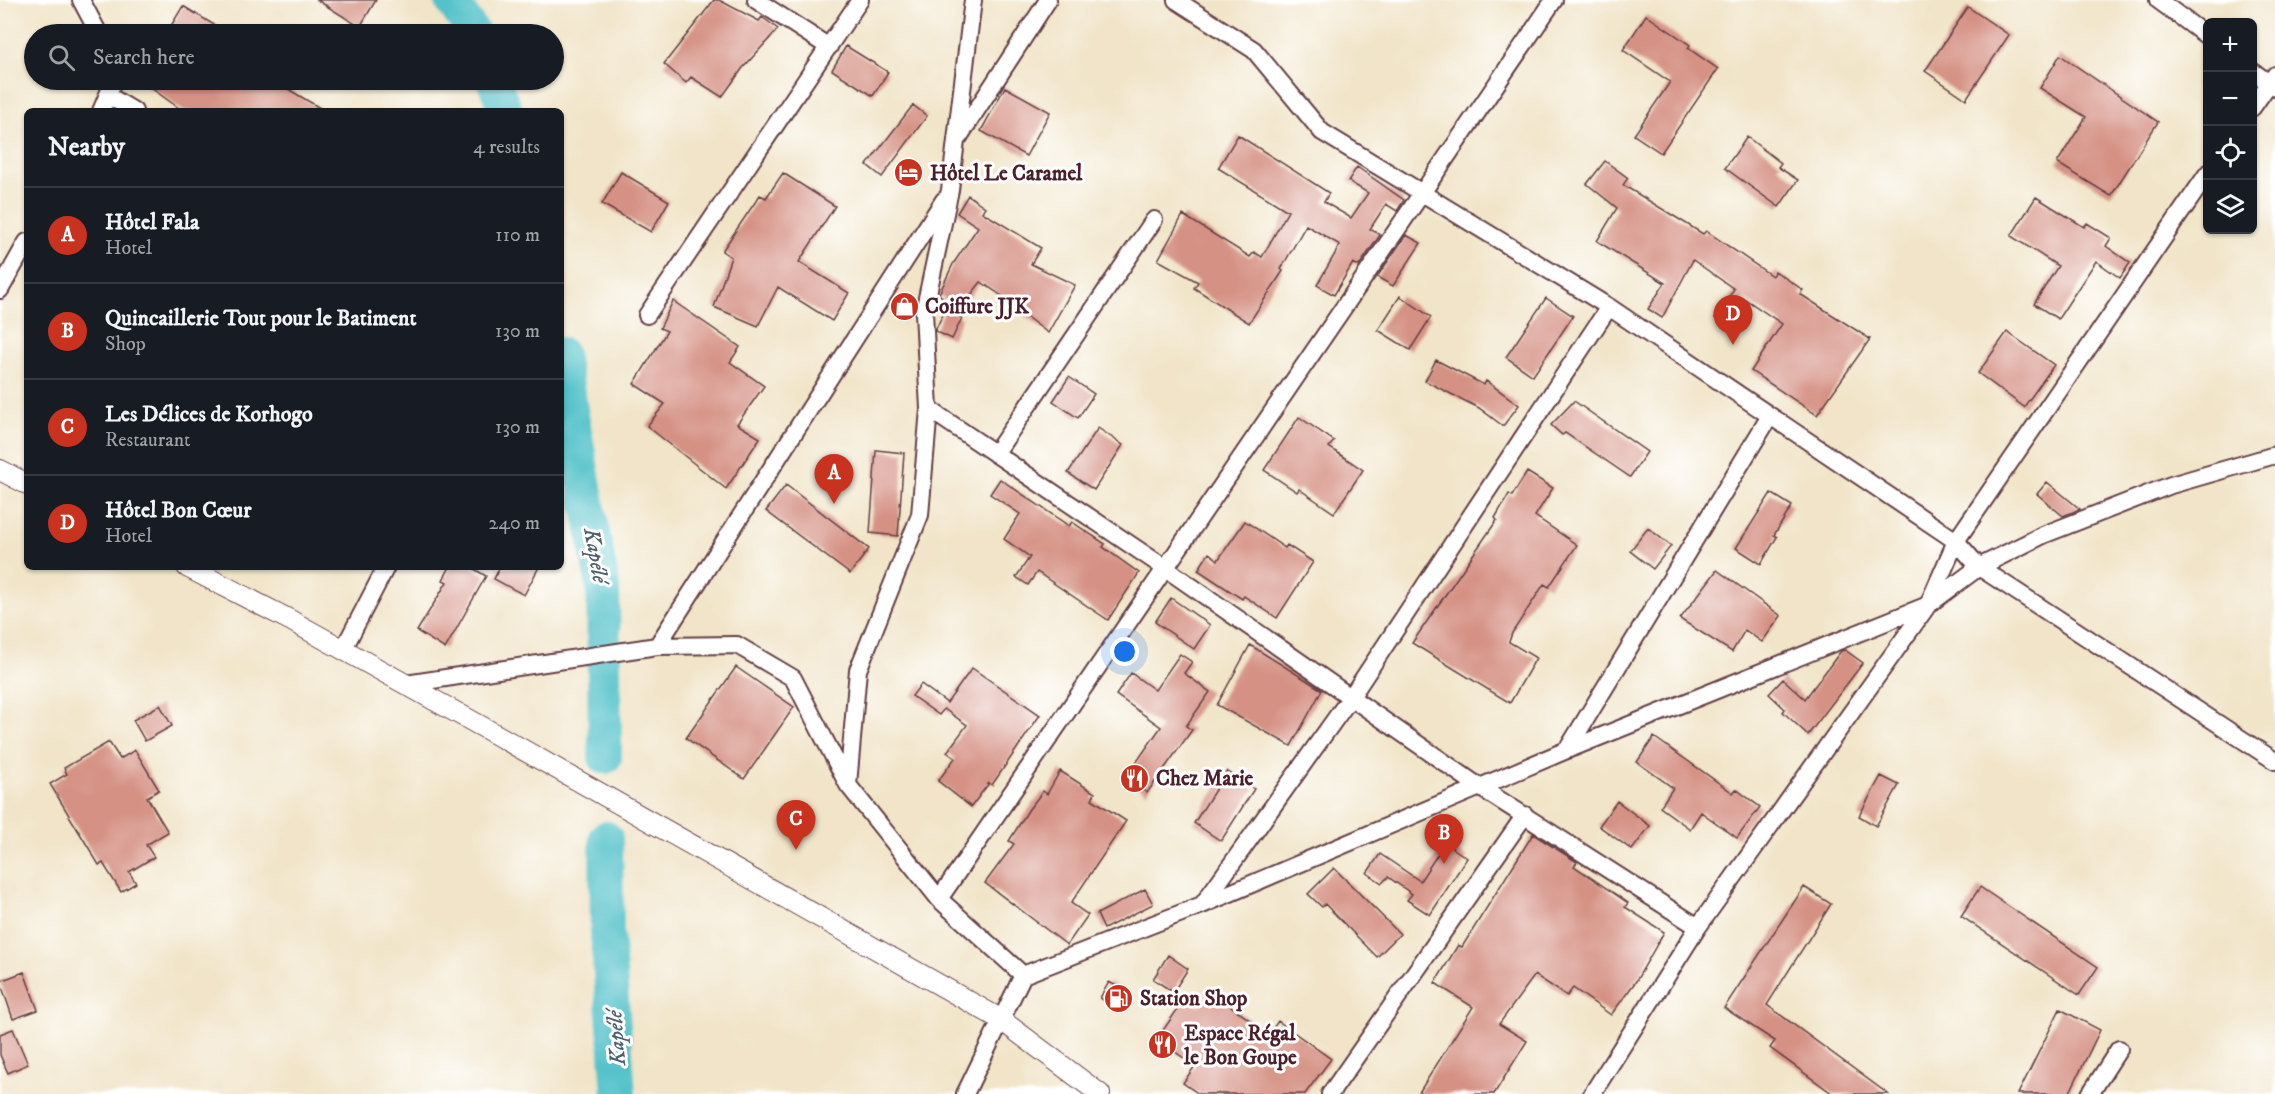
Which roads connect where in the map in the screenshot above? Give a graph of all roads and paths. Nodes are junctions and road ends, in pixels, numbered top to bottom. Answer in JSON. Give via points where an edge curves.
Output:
{"nodes":[{"id":1,"x":81,"y":0,"type":"edge"},
{"id":2,"x":756,"y":0,"type":"edge"},
{"id":3,"x":860,"y":0,"type":"edge"},
{"id":4,"x":973,"y":0,"type":"edge"},
{"id":5,"x":1048,"y":0,"type":"edge"},
{"id":6,"x":1176,"y":0,"type":"edge"},
{"id":7,"x":1554,"y":0,"type":"edge"},
{"id":8,"x":2158,"y":0,"type":"edge"},
{"id":9,"x":94,"y":24,"type":"edge"},
{"id":10,"x":2203,"y":33,"type":"edge"},
{"id":11,"x":829,"y":47,"type":"junction"},
{"id":12,"x":2255,"y":72,"type":"edge"},
{"id":13,"x":2273,"y":82,"type":"edge"},
{"id":14,"x":2257,"y":103,"type":"edge"},
{"id":15,"x":105,"y":104,"type":"edge"},
{"id":16,"x":122,"y":108,"type":"edge"},
{"id":17,"x":957,"y":140,"type":"junction"},
{"id":18,"x":2203,"y":180,"type":"edge"},
{"id":19,"x":950,"y":190,"type":"junction"},
{"id":20,"x":1421,"y":192,"type":"junction"},
{"id":21,"x":1154,"y":220,"type":"dead end"},
{"id":22,"x":24,"y":247,"type":"edge"},
{"id":23,"x":0,"y":290,"type":"edge"},
{"id":24,"x":1609,"y":307,"type":"junction"},
{"id":25,"x":647,"y":315,"type":"dead end"},
{"id":26,"x":929,"y":409,"type":"junction"},
{"id":27,"x":1770,"y":416,"type":"junction"},
{"id":28,"x":995,"y":454,"type":"junction"},
{"id":29,"x":2275,"y":455,"type":"edge"},
{"id":30,"x":0,"y":470,"type":"edge"},
{"id":31,"x":24,"y":482,"type":"edge"},
{"id":32,"x":1956,"y":541,"type":"junction"},
{"id":33,"x":1979,"y":567,"type":"junction"},
{"id":34,"x":1165,"y":568,"type":"junction"},
{"id":35,"x":193,"y":570,"type":"edge"},
{"id":36,"x":384,"y":570,"type":"edge"},
{"id":37,"x":1928,"y":605,"type":"junction"},
{"id":38,"x":657,"y":646,"type":"junction"},
{"id":39,"x":343,"y":650,"type":"junction"},
{"id":40,"x":406,"y":684,"type":"junction"},
{"id":41,"x":1351,"y":697,"type":"junction"},
{"id":42,"x":1566,"y":750,"type":"junction"},
{"id":43,"x":2275,"y":761,"type":"edge"},
{"id":44,"x":848,"y":785,"type":"junction"},
{"id":45,"x":1480,"y":788,"type":"junction"},
{"id":46,"x":1525,"y":815,"type":"junction"},
{"id":47,"x":939,"y":899,"type":"junction"},
{"id":48,"x":1202,"y":904,"type":"junction"},
{"id":49,"x":1698,"y":927,"type":"junction"},
{"id":50,"x":1023,"y":975,"type":"junction"},
{"id":51,"x":1000,"y":1019,"type":"junction"},
{"id":52,"x":2119,"y":1049,"type":"dead end"},
{"id":53,"x":965,"y":1094,"type":"edge"},
{"id":54,"x":1100,"y":1094,"type":"edge"},
{"id":55,"x":1330,"y":1094,"type":"edge"},
{"id":56,"x":1592,"y":1094,"type":"edge"},
{"id":57,"x":2090,"y":1094,"type":"edge"}],
"edges":[{"from":1,"to":9,"type":"street"},
{"from":2,"to":11,"type":"street"},
{"from":3,"to":11,"type":"street"},
{"from":4,"to":17,"type":"street"},
{"from":5,"to":17,"type":"street"},
{"from":6,"to":20,"type":"street","via":[[1254,50],[1322,132]]},
{"from":7,"to":20,"type":"street"},
{"from":8,"to":10,"type":"street"},
{"from":11,"to":25,"type":"street"},
{"from":12,"to":13,"type":"street"},
{"from":13,"to":14,"type":"street"},
{"from":15,"to":16,"type":"street"},
{"from":17,"to":19,"type":"street"},
{"from":18,"to":32,"type":"street"},
{"from":19,"to":26,"type":"street","via":[[924,312]]},
{"from":19,"to":38,"type":"street"},
{"from":20,"to":24,"type":"street"},
{"from":20,"to":34,"type":"street"},
{"from":21,"to":28,"type":"street"},
{"from":22,"to":23,"type":"street"},
{"from":24,"to":27,"type":"street"},
{"from":24,"to":41,"type":"street"},
{"from":26,"to":28,"type":"street"},
{"from":26,"to":44,"type":"street","via":[[920,515],[858,670]]},
{"from":27,"to":32,"type":"street"},
{"from":27,"to":42,"type":"street"},
{"from":28,"to":34,"type":"street"},
{"from":29,"to":33,"type":"street","via":[[2171,485],[2043,535]]},
{"from":30,"to":31,"type":"street"},
{"from":32,"to":33,"type":"street"},
{"from":32,"to":37,"type":"street"},
{"from":33,"to":37,"type":"street"},
{"from":33,"to":43,"type":"street"},
{"from":34,"to":41,"type":"street"},
{"from":34,"to":47,"type":"street"},
{"from":35,"to":39,"type":"street"},
{"from":36,"to":39,"type":"street"},
{"from":37,"to":42,"type":"street"},
{"from":37,"to":49,"type":"street"},
{"from":38,"to":40,"type":"street"},
{"from":38,"to":44,"type":"street","via":[[737,645],[793,678]]},
{"from":39,"to":40,"type":"street"},
{"from":40,"to":51,"type":"street"},
{"from":41,"to":45,"type":"street"},
{"from":41,"to":48,"type":"street"},
{"from":42,"to":45,"type":"street"},
{"from":44,"to":47,"type":"street"},
{"from":45,"to":46,"type":"street"},
{"from":45,"to":48,"type":"street"},
{"from":46,"to":49,"type":"street"},
{"from":46,"to":55,"type":"street"},
{"from":47,"to":50,"type":"street"},
{"from":48,"to":50,"type":"street"},
{"from":49,"to":56,"type":"street"},
{"from":50,"to":51,"type":"street"},
{"from":51,"to":53,"type":"street"},
{"from":51,"to":54,"type":"street"},
{"from":52,"to":57,"type":"street"}]}
